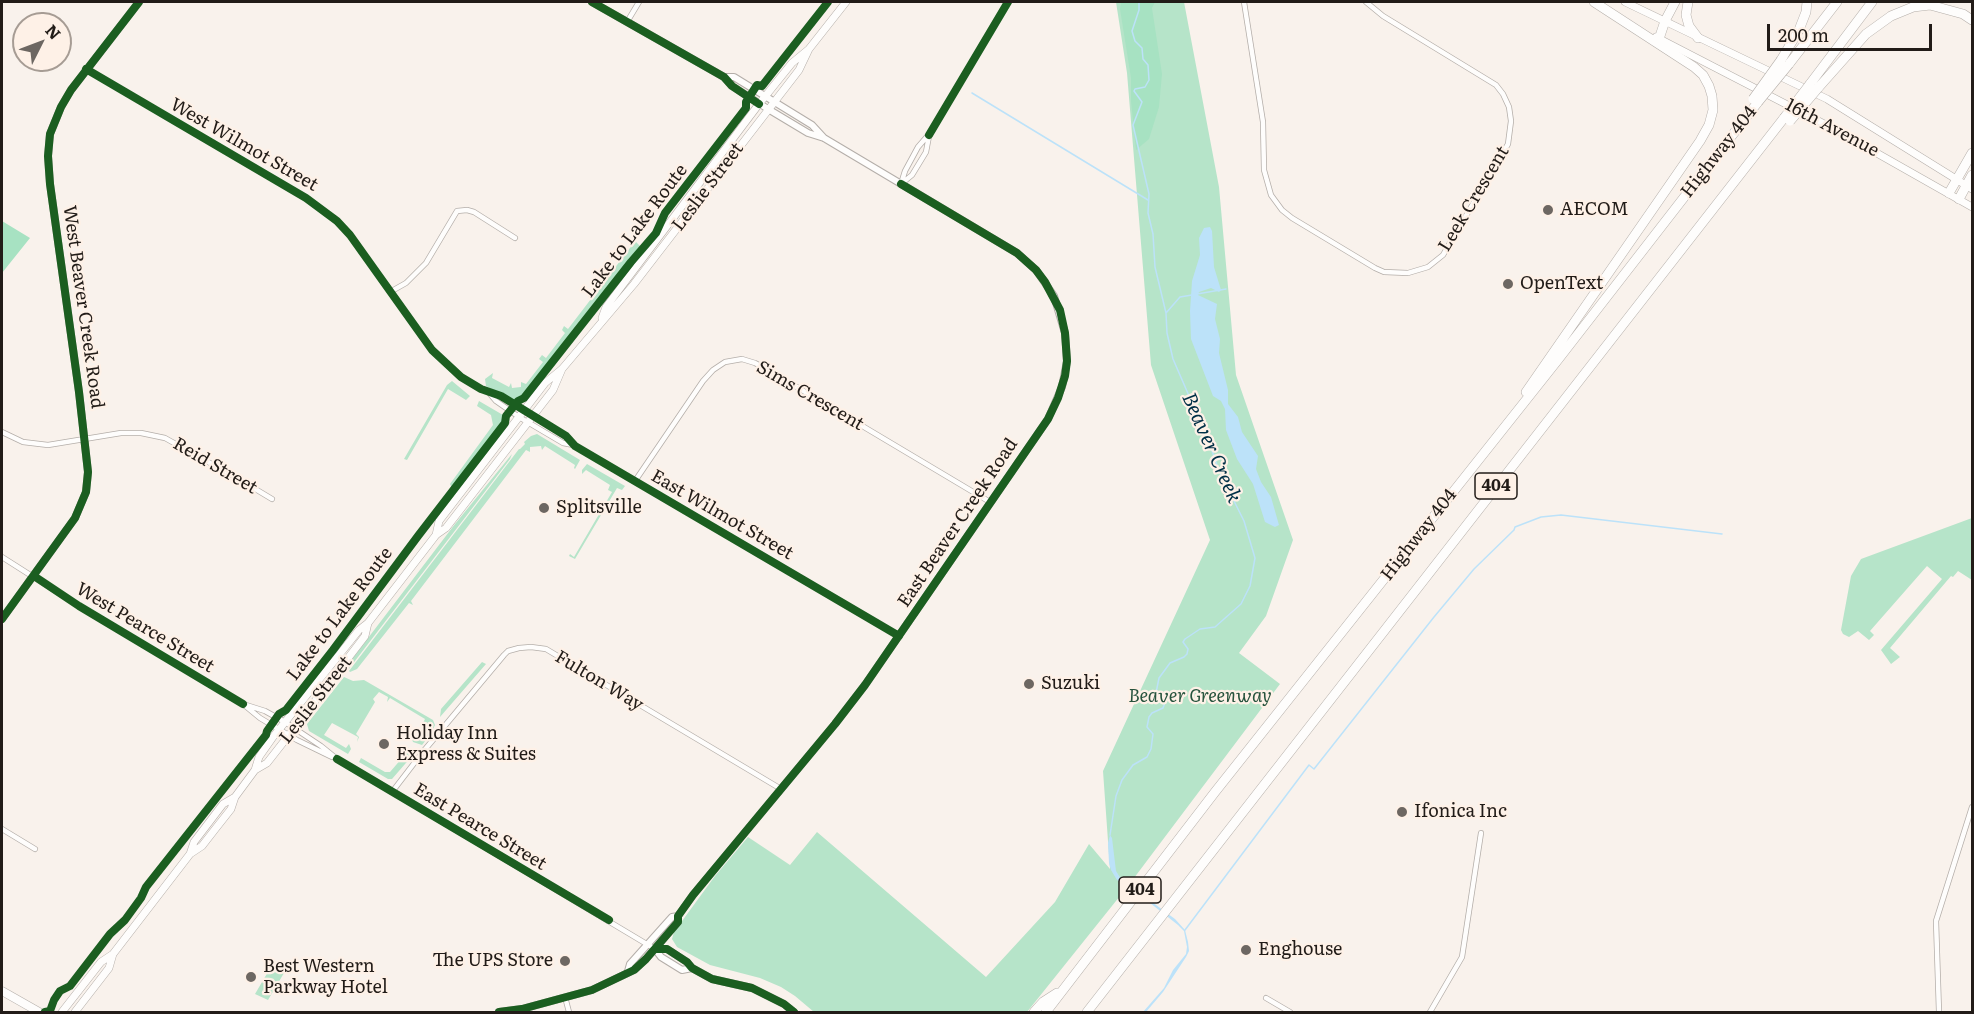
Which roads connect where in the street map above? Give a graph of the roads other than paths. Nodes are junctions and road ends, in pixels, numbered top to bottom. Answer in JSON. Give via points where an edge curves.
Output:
{"nodes":[{"id":1,"x":139,"y":2,"type":"edge"},
{"id":2,"x":592,"y":2,"type":"edge"},
{"id":3,"x":639,"y":2,"type":"edge"},
{"id":4,"x":846,"y":2,"type":"edge"},
{"id":5,"x":1008,"y":2,"type":"edge"},
{"id":6,"x":1244,"y":2,"type":"edge"},
{"id":7,"x":1366,"y":2,"type":"edge"},
{"id":8,"x":1594,"y":2,"type":"edge"},
{"id":9,"x":1625,"y":2,"type":"edge"},
{"id":10,"x":1675,"y":2,"type":"edge"},
{"id":11,"x":1688,"y":2,"type":"edge"},
{"id":12,"x":1807,"y":2,"type":"edge"},
{"id":13,"x":1837,"y":2,"type":"edge"},
{"id":14,"x":1872,"y":2,"type":"edge"},
{"id":15,"x":1972,"y":20,"type":"edge"},
{"id":16,"x":1665,"y":21,"type":"junction"},
{"id":17,"x":627,"y":22,"type":"junction"},
{"id":18,"x":1698,"y":38,"type":"junction"},
{"id":19,"x":1659,"y":39,"type":"junction"},
{"id":20,"x":809,"y":49,"type":"junction"},
{"id":21,"x":1785,"y":62,"type":"junction"},
{"id":22,"x":86,"y":69,"type":"junction"},
{"id":23,"x":724,"y":78,"type":"junction"},
{"id":24,"x":1814,"y":86,"type":"junction"},
{"id":25,"x":765,"y":96,"type":"junction"},
{"id":26,"x":774,"y":102,"type":"junction"},
{"id":27,"x":759,"y":104,"type":"junction"},
{"id":28,"x":768,"y":109,"type":"junction"},
{"id":29,"x":929,"y":135,"type":"junction"},
{"id":30,"x":824,"y":138,"type":"junction"},
{"id":31,"x":1972,"y":153,"type":"edge"},
{"id":32,"x":1972,"y":175,"type":"edge"},
{"id":33,"x":1957,"y":179,"type":"junction"},
{"id":34,"x":901,"y":184,"type":"junction"},
{"id":35,"x":1970,"y":187,"type":"edge"},
{"id":36,"x":1949,"y":193,"type":"junction"},
{"id":37,"x":1959,"y":199,"type":"junction"},
{"id":38,"x":1972,"y":207,"type":"edge"},
{"id":39,"x":515,"y":238,"type":"dead end"},
{"id":40,"x":390,"y":292,"type":"junction"},
{"id":41,"x":602,"y":321,"type":"junction"},
{"id":42,"x":562,"y":369,"type":"junction"},
{"id":43,"x":522,"y":414,"type":"junction"},
{"id":44,"x":531,"y":419,"type":"junction"},
{"id":45,"x":2,"y":432,"type":"edge"},
{"id":46,"x":1496,"y":438,"type":"junction"},
{"id":47,"x":85,"y":440,"type":"junction"},
{"id":48,"x":635,"y":481,"type":"junction"},
{"id":49,"x":272,"y":500,"type":"dead end"},
{"id":50,"x":990,"y":502,"type":"junction"},
{"id":51,"x":436,"y":535,"type":"junction"},
{"id":52,"x":2,"y":557,"type":"edge"},
{"id":53,"x":34,"y":576,"type":"junction"},
{"id":54,"x":2,"y":619,"type":"edge"},
{"id":55,"x":368,"y":623,"type":"junction"},
{"id":56,"x":899,"y":636,"type":"junction"},
{"id":57,"x":243,"y":704,"type":"junction"},
{"id":58,"x":285,"y":722,"type":"junction"},
{"id":59,"x":280,"y":729,"type":"junction"},
{"id":60,"x":294,"y":729,"type":"junction"},
{"id":61,"x":289,"y":735,"type":"junction"},
{"id":62,"x":337,"y":759,"type":"junction"},
{"id":63,"x":255,"y":770,"type":"junction"},
{"id":64,"x":781,"y":789,"type":"junction"},
{"id":65,"x":392,"y":792,"type":"junction"},
{"id":66,"x":1972,"y":807,"type":"edge"},
{"id":67,"x":2,"y":829,"type":"edge"},
{"id":68,"x":1480,"y":833,"type":"dead end"},
{"id":69,"x":35,"y":849,"type":"dead end"},
{"id":70,"x":678,"y":915,"type":"junction"},
{"id":71,"x":648,"y":944,"type":"junction"},
{"id":72,"x":656,"y":949,"type":"junction"},
{"id":73,"x":113,"y":954,"type":"junction"},
{"id":74,"x":628,"y":971,"type":"junction"},
{"id":75,"x":1118,"y":973,"type":"junction"},
{"id":76,"x":1065,"y":988,"type":"junction"},
{"id":77,"x":2,"y":991,"type":"edge"},
{"id":78,"x":565,"y":997,"type":"junction"},
{"id":79,"x":1266,"y":998,"type":"dead end"},
{"id":80,"x":522,"y":1009,"type":"junction"},
{"id":81,"x":39,"y":1012,"type":"edge"},
{"id":82,"x":62,"y":1012,"type":"edge"},
{"id":83,"x":75,"y":1012,"type":"edge"},
{"id":84,"x":499,"y":1012,"type":"edge"},
{"id":85,"x":515,"y":1012,"type":"edge"},
{"id":86,"x":569,"y":1012,"type":"edge"},
{"id":87,"x":794,"y":1012,"type":"edge"},
{"id":88,"x":1034,"y":1012,"type":"edge"},
{"id":89,"x":1046,"y":1012,"type":"edge"},
{"id":90,"x":1087,"y":1012,"type":"edge"},
{"id":91,"x":1092,"y":1012,"type":"edge"},
{"id":92,"x":1290,"y":1012,"type":"edge"},
{"id":93,"x":1430,"y":1012,"type":"edge"},
{"id":94,"x":1939,"y":1012,"type":"edge"}],
"edges":[{"from":1,"to":22,"type":"street","name":"West Beaver Creek Road"},
{"from":2,"to":17,"type":"street"},
{"from":3,"to":17,"type":"street"},
{"from":4,"to":20,"type":"main road","name":"Leslie Street"},
{"from":5,"to":29,"type":"street"},
{"from":6,"to":7,"type":"street","name":"Leek Crescent","via":[[1263,122],[1264,170],[1271,195],[1292,218],[1375,268],[1408,273],[1428,267],[1443,255],[1508,144],[1509,107],[1496,85]]},
{"from":8,"to":19,"type":"main road","name":"16th Avenue"},
{"from":8,"to":46,"type":"highway","via":[[1703,75],[1713,110],[1700,141]]},
{"from":9,"to":16,"type":"main road","name":"16th Avenue"},
{"from":10,"to":16,"type":"highway"},
{"from":11,"to":18,"type":"highway","via":[[1689,26]]},
{"from":12,"to":21,"type":"highway"},
{"from":13,"to":21,"type":"highway"},
{"from":14,"to":24,"type":"highway"},
{"from":15,"to":24,"type":"highway","via":[[1930,5],[1912,7],[1866,34]]},
{"from":16,"to":18,"type":"main road","name":"16th Avenue"},
{"from":16,"to":19,"type":"highway"},
{"from":17,"to":23,"type":"street"},
{"from":18,"to":33,"type":"main road","name":"16th Avenue","via":[[1827,99]]},
{"from":19,"to":36,"type":"main road","name":"16th Avenue"},
{"from":20,"to":25,"type":"main road","name":"Leslie Street"},
{"from":20,"to":26,"type":"main road","name":"Leslie Street","via":[[799,70]]},
{"from":21,"to":46,"type":"highway","name":"Highway 404","number":"404","bridge":true},
{"from":22,"to":40,"type":"street","name":"West Wilmot Street","via":[[322,209],[351,235]]},
{"from":22,"to":47,"type":"street","name":"West Beaver Creek Road","via":[[61,106],[50,134],[48,156]]},
{"from":23,"to":25,"type":"street","via":[[734,77]]},
{"from":23,"to":27,"type":"street"},
{"from":24,"to":75,"type":"highway","name":"Highway 404","number":"404","bridge":true,"via":[[1631,312]]},
{"from":25,"to":26,"type":"street"},
{"from":25,"to":27,"type":"main road","name":"Leslie Street"},
{"from":26,"to":28,"type":"main road","name":"Leslie Street"},
{"from":26,"to":30,"type":"street","name":"East Beaver Creek Road","via":[[812,125]]},
{"from":27,"to":28,"type":"street","name":"East Beaver Creek Road"},
{"from":27,"to":41,"type":"main road","name":"Leslie Street","via":[[606,307]]},
{"from":28,"to":30,"type":"street","name":"East Beaver Creek Road"},
{"from":28,"to":41,"type":"main road","name":"Leslie Street"},
{"from":29,"to":34,"type":"street","via":[[918,147]]},
{"from":29,"to":34,"type":"street","via":[[926,152],[912,175]]},
{"from":30,"to":34,"type":"street","name":"East Beaver Creek Road"},
{"from":31,"to":33,"type":"highway"},
{"from":32,"to":35,"type":"highway"},
{"from":33,"to":35,"type":"main road","name":"16th Avenue"},
{"from":33,"to":36,"type":"highway"},
{"from":34,"to":50,"type":"street","name":"East Beaver Creek Road","via":[[1017,253],[1036,270],[1060,310],[1067,361],[1058,398],[1048,419]]},
{"from":35,"to":37,"type":"highway"},
{"from":36,"to":37,"type":"main road","name":"16th Avenue"},
{"from":37,"to":38,"type":"main road","name":"16th Avenue"},
{"from":39,"to":40,"type":"street","via":[[474,212],[457,211],[426,263],[406,283]]},
{"from":40,"to":43,"type":"street","name":"West Wilmot Street","via":[[432,350],[461,377]]},
{"from":41,"to":42,"type":"main road","name":"Leslie Street"},
{"from":42,"to":43,"type":"main road","name":"Leslie Street","via":[[545,383]]},
{"from":42,"to":44,"type":"main road","name":"Leslie Street","via":[[553,390]]},
{"from":43,"to":44,"type":"street","name":"West Wilmot Street"},
{"from":43,"to":51,"type":"main road","name":"Leslie Street","via":[[439,521]]},
{"from":44,"to":48,"type":"street","name":"East Wilmot Street","via":[[563,443]]},
{"from":44,"to":51,"type":"main road","name":"Leslie Street","via":[[446,528]]},
{"from":45,"to":47,"type":"street","name":"Reid Street","via":[[36,444]]},
{"from":46,"to":76,"type":"highway","name":"Highway 404","number":"404"},
{"from":47,"to":49,"type":"street","name":"Reid Street","via":[[130,432],[165,438]]},
{"from":47,"to":53,"type":"street","name":"West Beaver Creek Road","via":[[88,472],[83,501],[69,528]]},
{"from":48,"to":50,"type":"street","name":"Sims Crescent","via":[[703,381],[725,362],[742,359],[770,371]]},
{"from":48,"to":56,"type":"street","name":"East Wilmot Street","via":[[752,546]]},
{"from":50,"to":56,"type":"street","name":"East Beaver Creek Road"},
{"from":51,"to":55,"type":"main road","name":"Leslie Street"},
{"from":52,"to":53,"type":"street","name":"West Pearce Street"},
{"from":53,"to":54,"type":"street","name":"West Beaver Creek Road"},
{"from":53,"to":57,"type":"street","name":"West Pearce Street"},
{"from":55,"to":58,"type":"main road","name":"Leslie Street"},
{"from":55,"to":60,"type":"main road","name":"Leslie Street","via":[[365,636]]},
{"from":56,"to":64,"type":"street","name":"East Beaver Creek Road","via":[[846,710]]},
{"from":57,"to":58,"type":"street","name":"West Pearce Street"},
{"from":57,"to":59,"type":"street","name":"West Pearce Street"},
{"from":58,"to":59,"type":"main road","name":"Leslie Street"},
{"from":58,"to":60,"type":"street","name":"West Pearce Street"},
{"from":59,"to":61,"type":"street","name":"West Pearce Street"},
{"from":59,"to":63,"type":"main road","name":"Leslie Street","via":[[259,757]]},
{"from":60,"to":61,"type":"main road","name":"Leslie Street"},
{"from":60,"to":62,"type":"street","name":"East Pearce Street"},
{"from":61,"to":62,"type":"street","name":"East Pearce Street"},
{"from":61,"to":63,"type":"main road","name":"Leslie Street","via":[[267,763]]},
{"from":62,"to":65,"type":"street","name":"East Pearce Street"},
{"from":63,"to":73,"type":"main road","name":"Leslie Street","via":[[235,797],[217,811],[190,854]]},
{"from":64,"to":65,"type":"street","name":"Fulton Way","via":[[546,649],[531,647],[508,651],[492,667]]},
{"from":64,"to":70,"type":"street","name":"East Beaver Creek Road"},
{"from":65,"to":71,"type":"street","name":"East Pearce Street"},
{"from":66,"to":94,"type":"street","via":[[1936,921]]},
{"from":67,"to":69,"type":"street"},
{"from":68,"to":93,"type":"street","via":[[1462,957]]},
{"from":70,"to":71,"type":"street","name":"East Beaver Creek Road"},
{"from":70,"to":72,"type":"street","name":"East Beaver Creek Road","via":[[678,922]]},
{"from":71,"to":72,"type":"street","name":"East Pearce Street"},
{"from":71,"to":74,"type":"street","name":"East Beaver Creek Road"},
{"from":72,"to":74,"type":"street","name":"East Beaver Creek Road"},
{"from":72,"to":87,"type":"street","via":[[667,950],[717,981],[752,988]]},
{"from":73,"to":82,"type":"main road","name":"Leslie Street","via":[[101,962]]},
{"from":73,"to":83,"type":"main road","name":"Leslie Street","via":[[109,968]]},
{"from":74,"to":78,"type":"street","name":"East Beaver Creek Road","via":[[592,990]]},
{"from":75,"to":90,"type":"highway","name":"Highway 404","number":"404"},
{"from":75,"to":91,"type":"highway"},
{"from":76,"to":88,"type":"highway"},
{"from":76,"to":89,"type":"highway","name":"Highway 404","number":"404"},
{"from":77,"to":81,"type":"main road"},
{"from":78,"to":80,"type":"street","name":"East Beaver Creek Road"},
{"from":78,"to":86,"type":"street"},
{"from":79,"to":92,"type":"street"},
{"from":80,"to":84,"type":"street","name":"East Beaver Creek Road"},
{"from":80,"to":85,"type":"street","name":"East Beaver Creek Road"}]}
